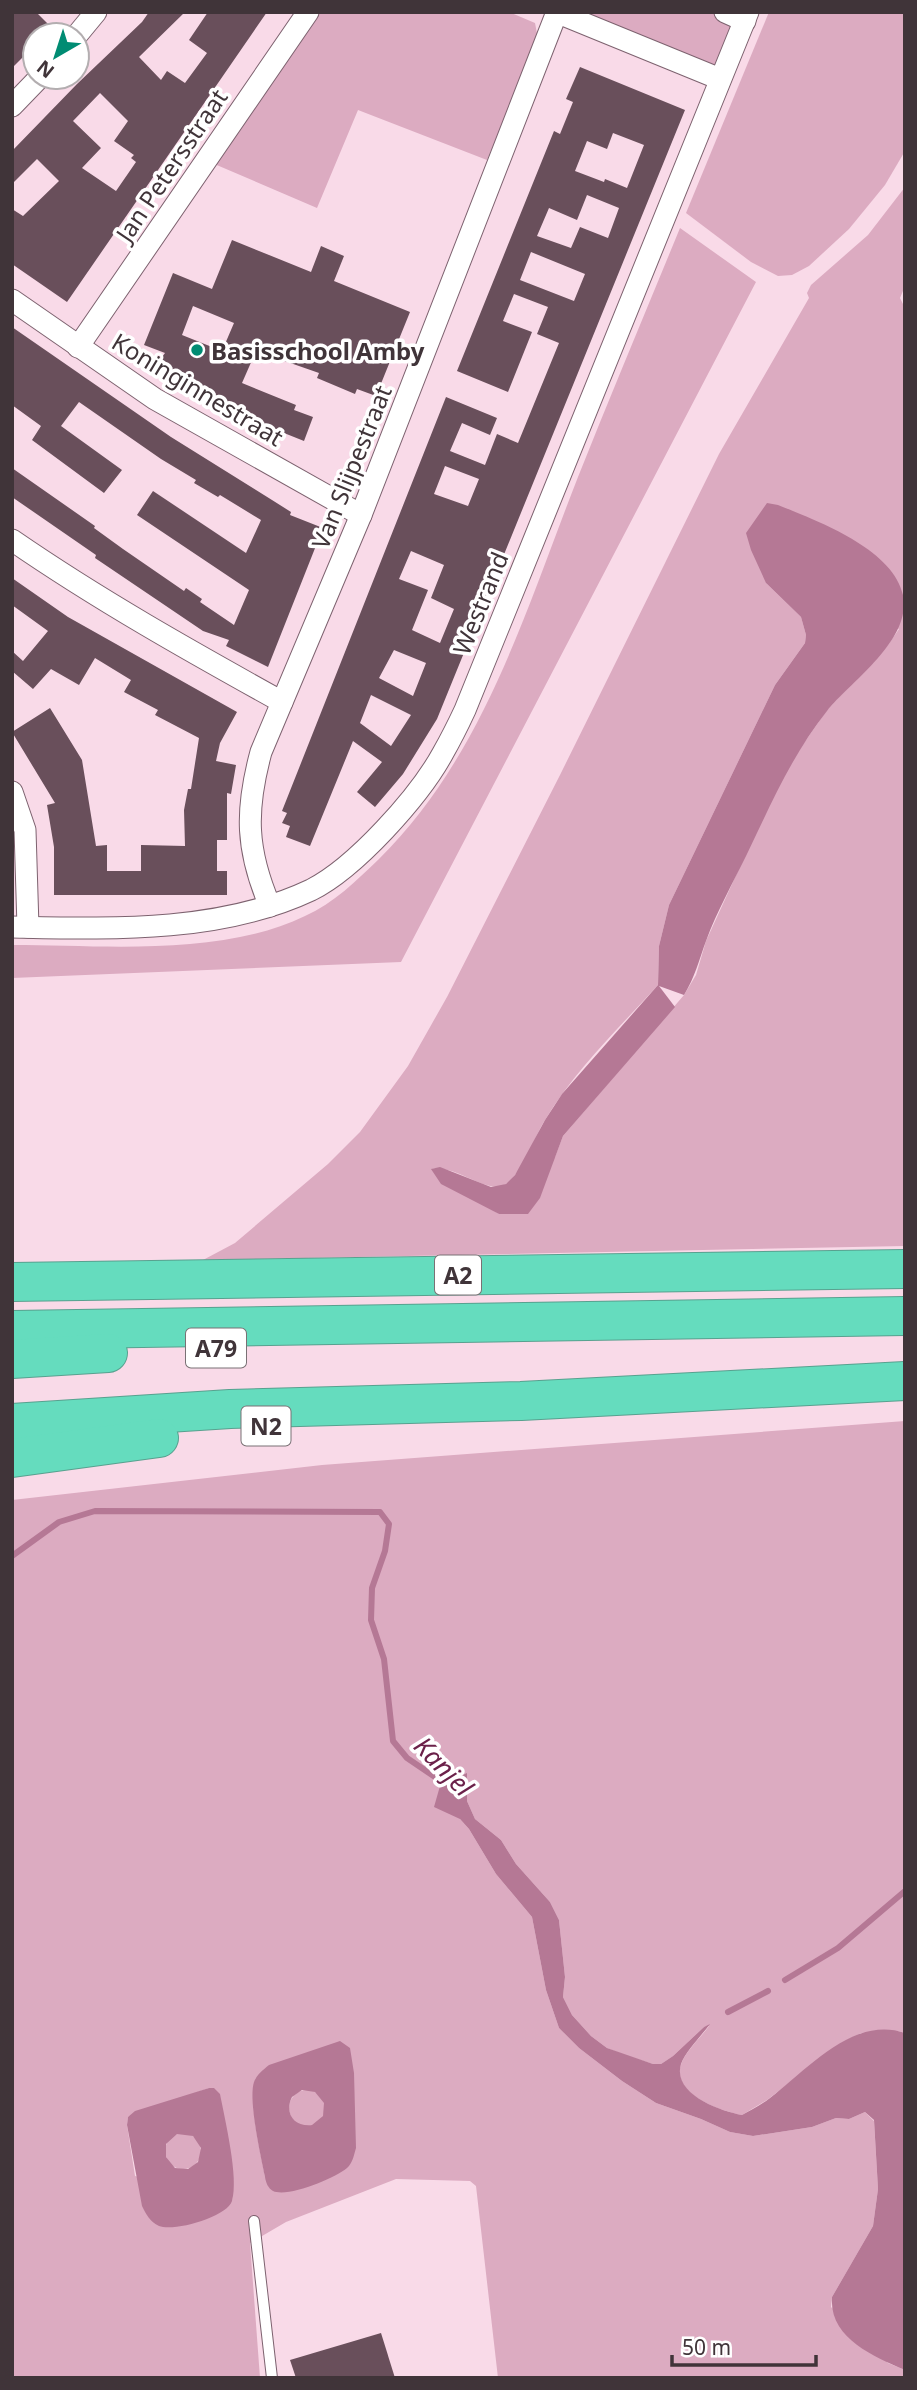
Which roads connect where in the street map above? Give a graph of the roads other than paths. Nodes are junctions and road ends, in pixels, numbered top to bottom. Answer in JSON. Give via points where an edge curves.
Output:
{"nodes":[{"id":1,"x":308,"y":12,"type":"edge"},
{"id":2,"x":557,"y":12,"type":"edge"},
{"id":3,"x":725,"y":12,"type":"edge"},
{"id":4,"x":747,"y":17,"type":"edge"},
{"id":5,"x":720,"y":79,"type":"junction"},
{"id":6,"x":26,"y":91,"type":"edge"},
{"id":7,"x":12,"y":106,"type":"edge"},
{"id":8,"x":12,"y":300,"type":"edge"},
{"id":9,"x":78,"y":347,"type":"junction"},
{"id":10,"x":361,"y":515,"type":"junction"},
{"id":11,"x":12,"y":540,"type":"edge"},
{"id":12,"x":282,"y":702,"type":"junction"},
{"id":13,"x":12,"y":792,"type":"edge"},
{"id":14,"x":271,"y":906,"type":"junction"},
{"id":15,"x":20,"y":927,"type":"edge"},
{"id":16,"x":905,"y":1269,"type":"edge"},
{"id":17,"x":12,"y":1282,"type":"edge"},
{"id":18,"x":905,"y":1316,"type":"edge"},
{"id":19,"x":419,"y":1323,"type":"junction"},
{"id":20,"x":12,"y":1330,"type":"edge"},
{"id":21,"x":12,"y":1359,"type":"edge"},
{"id":22,"x":905,"y":1381,"type":"edge"},
{"id":23,"x":521,"y":1401,"type":"junction"},
{"id":24,"x":12,"y":1423,"type":"edge"},
{"id":25,"x":12,"y":1458,"type":"edge"},
{"id":26,"x":254,"y":2221,"type":"dead end"},
{"id":27,"x":272,"y":2378,"type":"edge"}],
"edges":[{"from":1,"to":9,"type":"street","name":"Jan Petersstraat"},
{"from":2,"to":5,"type":"street"},
{"from":2,"to":10,"type":"street","name":"Van Slijpestraat"},
{"from":3,"to":4,"type":"street"},
{"from":4,"to":5,"type":"street","name":"Westrand"},
{"from":5,"to":14,"type":"street","name":"Westrand","via":[[443,755],[401,809],[349,863],[313,889]]},
{"from":6,"to":7,"type":"street"},
{"from":8,"to":9,"type":"street","name":"Koninginnestraat"},
{"from":9,"to":10,"type":"street","name":"Koninginnestraat","via":[[155,399]]},
{"from":10,"to":12,"type":"street","name":"Van Slijpestraat"},
{"from":11,"to":12,"type":"street","via":[[84,589]]},
{"from":12,"to":14,"type":"street","name":"Van Slijpestraat","via":[[261,752],[250,811],[258,876]]},
{"from":13,"to":15,"type":"street","via":[[25,830]]},
{"from":14,"to":15,"type":"street","name":"Westrand","via":[[184,925]]},
{"from":16,"to":17,"type":"highway","number":"A2"},
{"from":18,"to":19,"type":"highway","number":"A2"},
{"from":19,"to":20,"type":"highway","number":"A2"},
{"from":19,"to":21,"type":"highway","number":"A79","via":[[223,1347]]},
{"from":22,"to":23,"type":"highway","number":"N2"},
{"from":23,"to":24,"type":"highway","via":[[230,1409]]},
{"from":23,"to":25,"type":"highway","number":"N2","via":[[188,1434]]},
{"from":26,"to":27,"type":"lane"}]}
